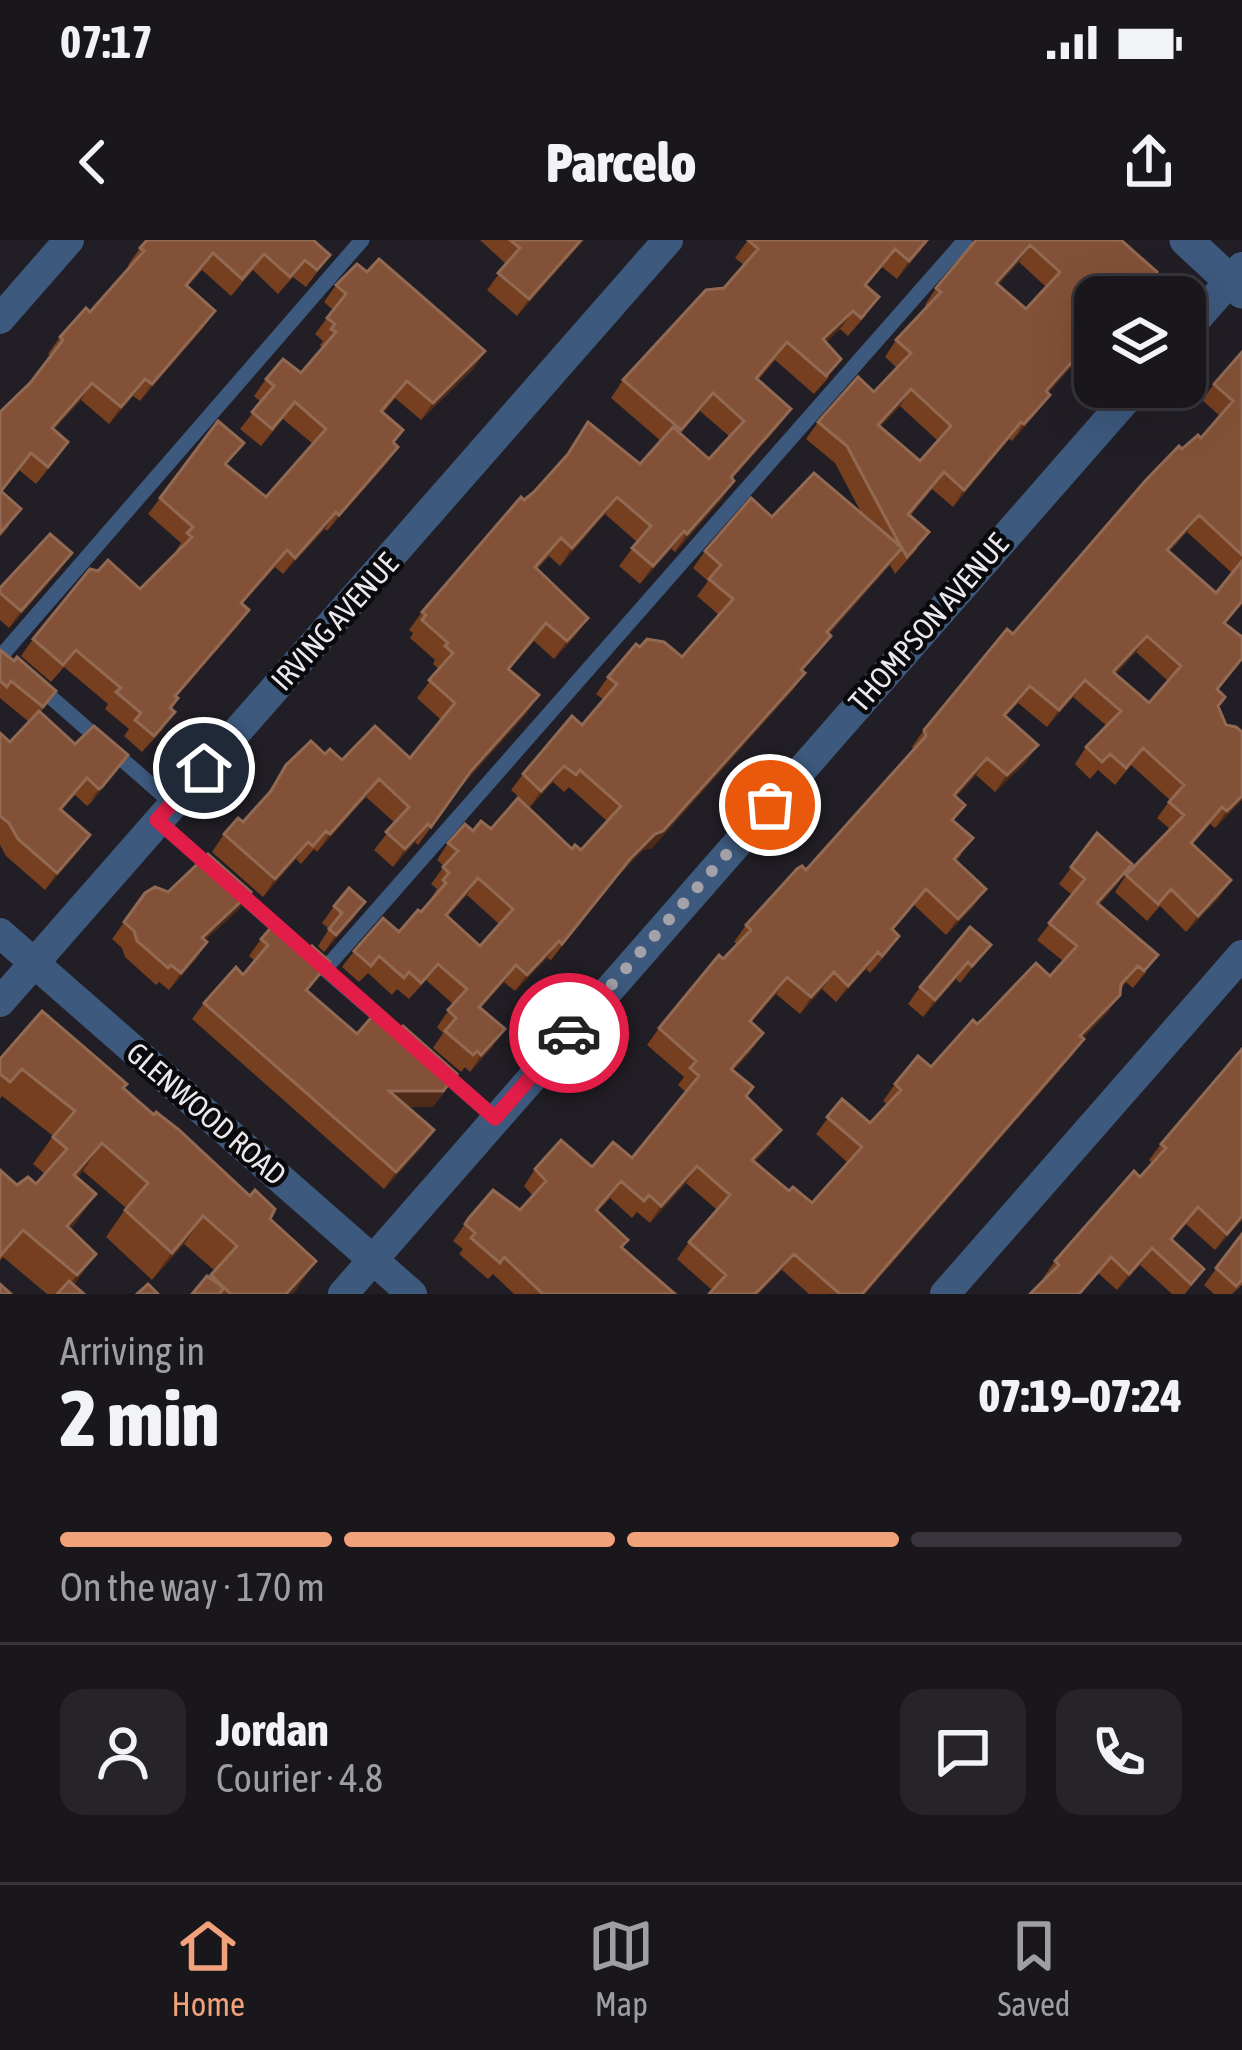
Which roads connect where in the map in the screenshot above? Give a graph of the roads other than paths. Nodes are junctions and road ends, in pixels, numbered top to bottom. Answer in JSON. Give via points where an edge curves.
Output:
{"nodes":[{"id":1,"x":69,"y":240,"type":"edge"},
{"id":2,"x":362,"y":240,"type":"edge"},
{"id":3,"x":668,"y":240,"type":"edge"},
{"id":4,"x":965,"y":240,"type":"edge"},
{"id":5,"x":1186,"y":240,"type":"edge"},
{"id":6,"x":1238,"y":280,"type":"edge"},
{"id":7,"x":1206,"y":311,"type":"edge"},
{"id":8,"x":0,"y":320,"type":"edge"},
{"id":9,"x":1119,"y":408,"type":"edge"},
{"id":10,"x":1,"y":654,"type":"edge"},
{"id":11,"x":164,"y":811,"type":"junction"},
{"id":12,"x":0,"y":933,"type":"edge"},
{"id":13,"x":1242,"y":955,"type":"edge"},
{"id":14,"x":33,"y":963,"type":"junction"},
{"id":15,"x":325,"y":969,"type":"junction"},
{"id":16,"x":0,"y":1002,"type":"edge"},
{"id":17,"x":407,"y":1041,"type":"edge"},
{"id":18,"x":424,"y":1055,"type":"edge"},
{"id":19,"x":495,"y":1118,"type":"junction"},
{"id":20,"x":373,"y":1260,"type":"junction"},
{"id":21,"x":344,"y":1294,"type":"edge"},
{"id":22,"x":412,"y":1294,"type":"edge"},
{"id":23,"x":945,"y":1294,"type":"edge"}],
"edges":[{"from":1,"to":8,"type":"street"},
{"from":2,"to":10,"type":"lane"},
{"from":3,"to":11,"type":"street","name":"IRVING AVENUE"},
{"from":4,"to":15,"type":"lane"},
{"from":5,"to":6,"type":"street"},
{"from":6,"to":7,"type":"street"},
{"from":9,"to":19,"type":"street","name":"THOMPSON AVENUE"},
{"from":10,"to":11,"type":"lane"},
{"from":11,"to":14,"type":"street","name":"IRVING AVENUE"},
{"from":11,"to":15,"type":"lane"},
{"from":12,"to":14,"type":"street","name":"GLENWOOD ROAD"},
{"from":13,"to":23,"type":"street"},
{"from":14,"to":16,"type":"street","name":"IRVING AVENUE"},
{"from":14,"to":20,"type":"street","name":"GLENWOOD ROAD"},
{"from":15,"to":17,"type":"lane"},
{"from":18,"to":19,"type":"lane"},
{"from":19,"to":20,"type":"street","name":"THOMPSON AVENUE"},
{"from":20,"to":21,"type":"street","name":"THOMPSON AVENUE"},
{"from":20,"to":22,"type":"street","name":"GLENWOOD ROAD"}]}
